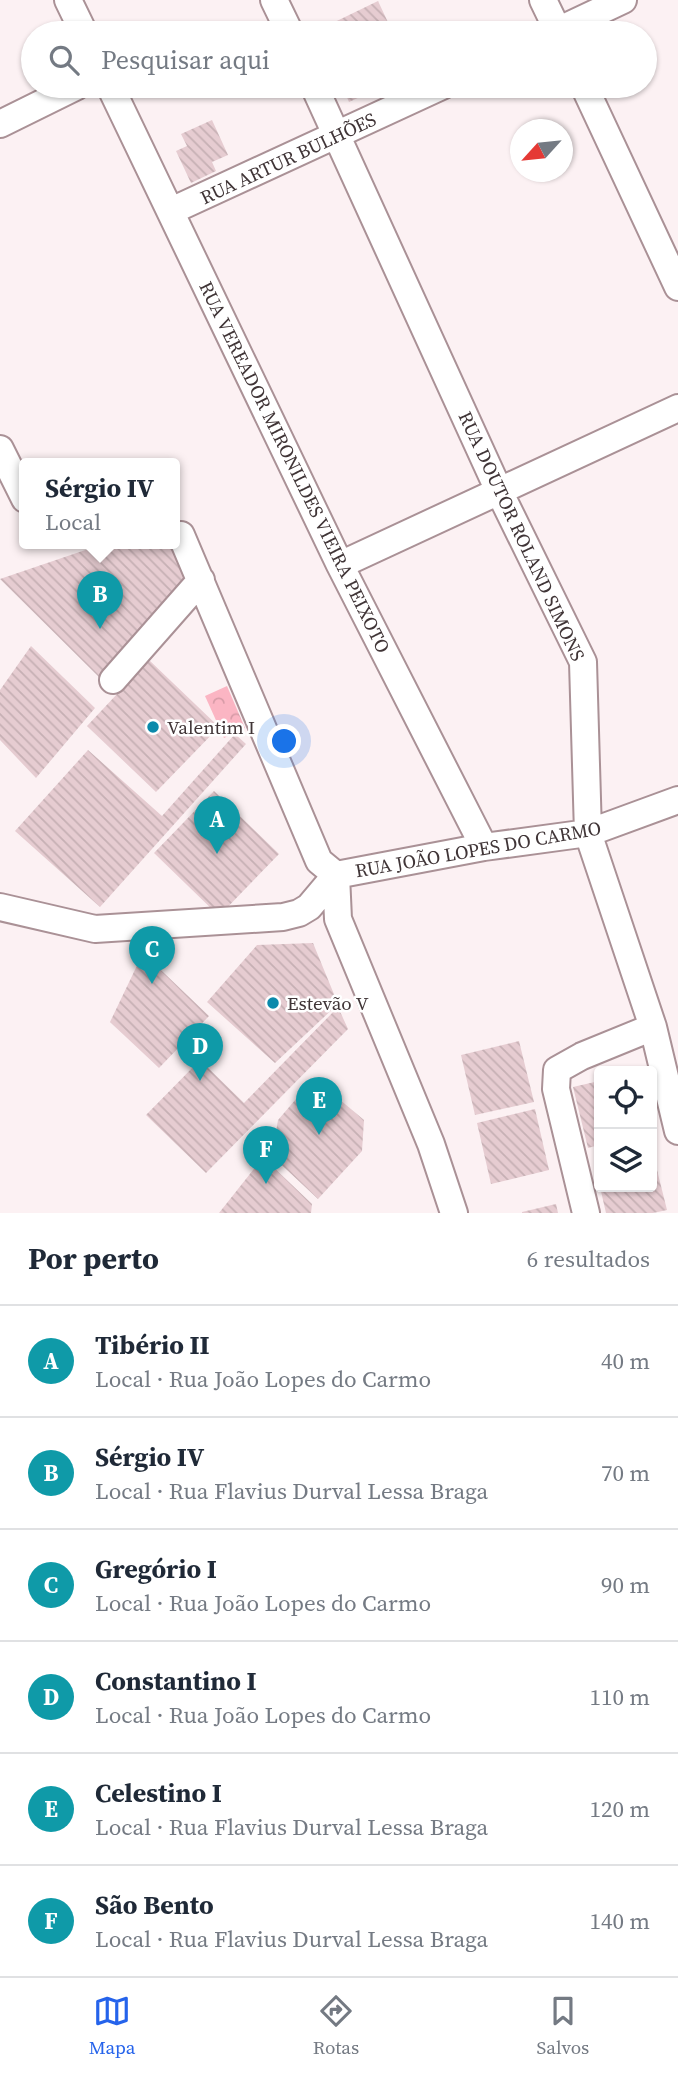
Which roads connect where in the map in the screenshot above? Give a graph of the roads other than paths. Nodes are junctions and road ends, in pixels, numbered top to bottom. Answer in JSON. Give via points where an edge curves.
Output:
{"nodes":[{"id":1,"x":68,"y":0,"type":"edge"},
{"id":2,"x":274,"y":0,"type":"edge"},
{"id":3,"x":544,"y":0,"type":"edge"},
{"id":4,"x":623,"y":0,"type":"edge"},
{"id":5,"x":78,"y":21,"type":"edge"},
{"id":6,"x":284,"y":21,"type":"edge"},
{"id":7,"x":553,"y":21,"type":"edge"},
{"id":8,"x":580,"y":21,"type":"edge"},
{"id":9,"x":53,"y":98,"type":"edge"},
{"id":10,"x":116,"y":98,"type":"edge"},
{"id":11,"x":320,"y":98,"type":"edge"},
{"id":12,"x":416,"y":98,"type":"edge"},
{"id":13,"x":590,"y":98,"type":"edge"},
{"id":14,"x":0,"y":124,"type":"edge"},
{"id":15,"x":337,"y":135,"type":"junction"},
{"id":16,"x":171,"y":211,"type":"junction"},
{"id":17,"x":678,"y":287,"type":"edge"},
{"id":18,"x":678,"y":408,"type":"edge"},
{"id":19,"x":0,"y":449,"type":"edge"},
{"id":20,"x":19,"y":487,"type":"edge"},
{"id":21,"x":499,"y":491,"type":"junction"},
{"id":22,"x":181,"y":535,"type":"dead end"},
{"id":23,"x":340,"y":565,"type":"junction"},
{"id":24,"x":201,"y":580,"type":"junction"},
{"id":25,"x":113,"y":680,"type":"dead end"},
{"id":26,"x":678,"y":800,"type":"edge"},
{"id":27,"x":588,"y":833,"type":"junction"},
{"id":28,"x":484,"y":847,"type":"junction"},
{"id":29,"x":336,"y":875,"type":"junction"},
{"id":30,"x":0,"y":907,"type":"edge"},
{"id":31,"x":653,"y":1027,"type":"junction"},
{"id":32,"x":678,"y":1131,"type":"edge"},
{"id":33,"x":454,"y":1213,"type":"edge"},
{"id":34,"x":586,"y":1213,"type":"edge"}],
"edges":[{"from":1,"to":5,"type":"street"},
{"from":2,"to":6,"type":"street"},
{"from":3,"to":7,"type":"street"},
{"from":4,"to":8,"type":"street"},
{"from":9,"to":14,"type":"street"},
{"from":10,"to":16,"type":"street","name":"RUA VEREADOR MIRONILDES VIEIRA PEIXOTO"},
{"from":11,"to":15,"type":"street","name":"RUA DOUTOR ROLAND SIMONS"},
{"from":12,"to":15,"type":"street","name":"RUA ARTUR BULHÕES"},
{"from":13,"to":17,"type":"street"},
{"from":15,"to":16,"type":"street","name":"RUA ARTUR BULHÕES"},
{"from":15,"to":21,"type":"street","name":"RUA DOUTOR ROLAND SIMONS"},
{"from":16,"to":23,"type":"street","name":"RUA VEREADOR MIRONILDES VIEIRA PEIXOTO"},
{"from":18,"to":21,"type":"street"},
{"from":19,"to":20,"type":"street"},
{"from":21,"to":23,"type":"street"},
{"from":21,"to":27,"type":"street","name":"RUA DOUTOR ROLAND SIMONS","via":[[583,662]]},
{"from":22,"to":24,"type":"street"},
{"from":23,"to":28,"type":"street","name":"RUA VEREADOR MIRONILDES VIEIRA PEIXOTO"},
{"from":24,"to":25,"type":"street"},
{"from":24,"to":29,"type":"street","via":[[319,861]]},
{"from":26,"to":27,"type":"street","name":"RUA JOÃO LOPES DO CARMO"},
{"from":27,"to":28,"type":"street","name":"RUA JOÃO LOPES DO CARMO"},
{"from":27,"to":31,"type":"street","name":"RUA DOUTOR ROLAND SIMONS"},
{"from":28,"to":29,"type":"street","name":"RUA JOÃO LOPES DO CARMO"},
{"from":29,"to":30,"type":"street","name":"RUA JOÃO LOPES DO CARMO","via":[[309,907],[283,917],[95,929]]},
{"from":29,"to":33,"type":"street","via":[[338,919]]},
{"from":31,"to":32,"type":"street","name":"RUA DOUTOR ROLAND SIMONS"},
{"from":31,"to":34,"type":"street","via":[[557,1070],[556,1089]]}]}
